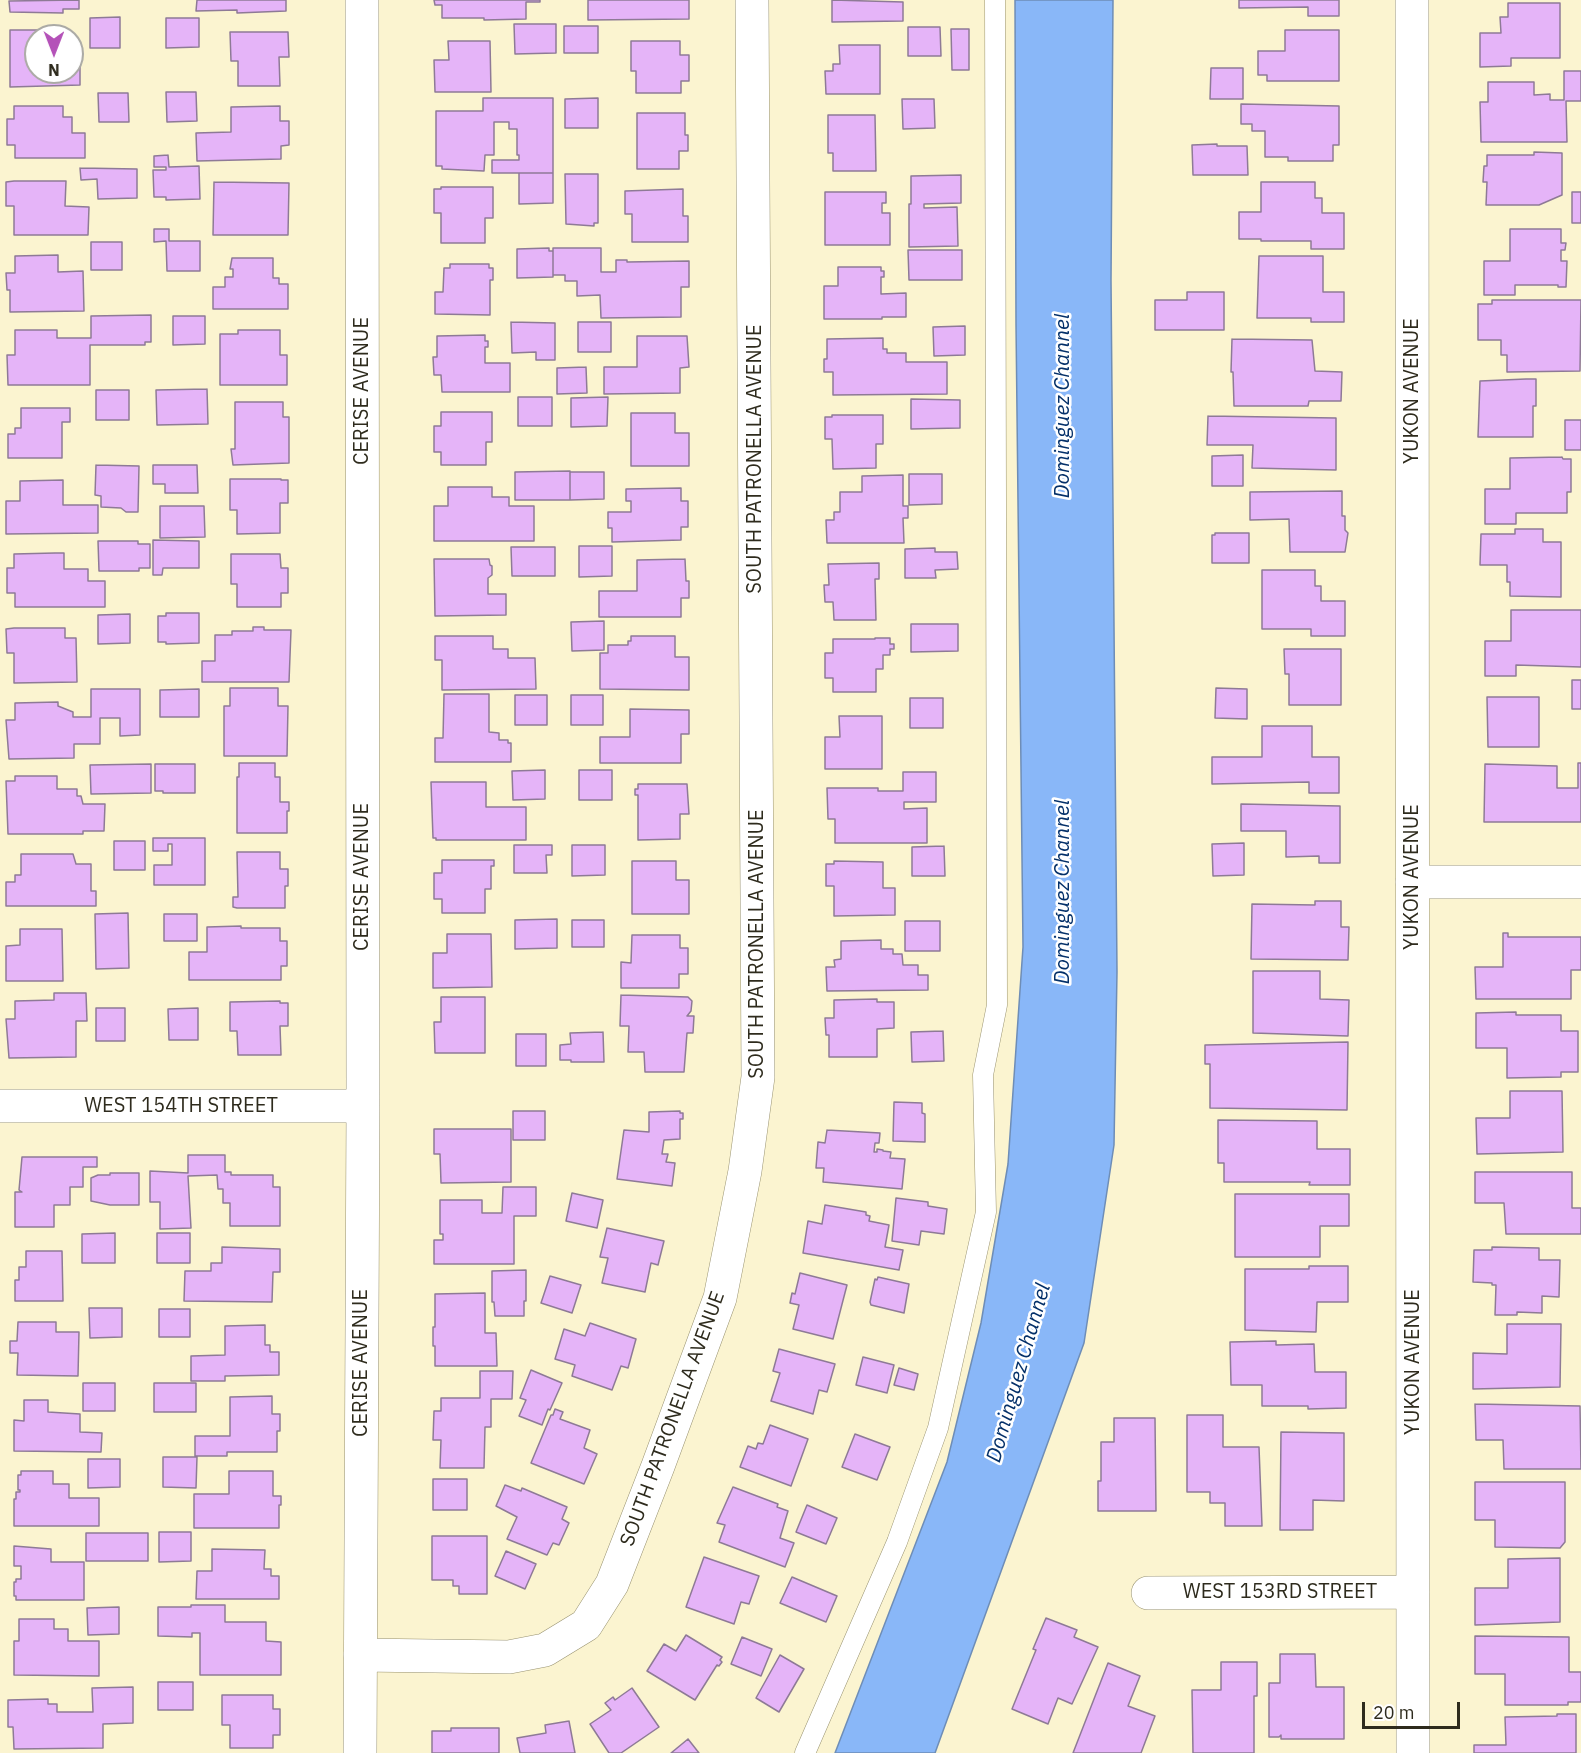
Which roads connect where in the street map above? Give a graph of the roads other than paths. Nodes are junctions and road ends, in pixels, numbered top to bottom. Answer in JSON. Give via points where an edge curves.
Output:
{"nodes":[{"id":1,"x":362,"y":0,"type":"edge"},
{"id":2,"x":752,"y":0,"type":"edge"},
{"id":3,"x":995,"y":0,"type":"edge"},
{"id":4,"x":1412,"y":0,"type":"edge"},
{"id":5,"x":1412,"y":882,"type":"junction"},
{"id":6,"x":1581,"y":882,"type":"edge"},
{"id":7,"x":0,"y":1106,"type":"edge"},
{"id":8,"x":363,"y":1106,"type":"junction"},
{"id":9,"x":1413,"y":1592,"type":"junction"},
{"id":10,"x":1148,"y":1593,"type":"dead end"},
{"id":11,"x":360,"y":1654,"type":"junction"},
{"id":12,"x":360,"y":1753,"type":"edge"},
{"id":13,"x":806,"y":1753,"type":"edge"},
{"id":14,"x":1413,"y":1753,"type":"edge"}],
"edges":[{"from":1,"to":8,"type":"street","name":"CERISE AVENUE"},
{"from":2,"to":11,"type":"street","name":"SOUTH PATRONELLA AVENUE","via":[[758,1077],[745,1171],[720,1298],[612,1584],[586,1625],[546,1650],[509,1657]]},
{"from":3,"to":13,"type":"lane","via":[[997,1005],[983,1075],[986,1212],[938,1428],[897,1542]]},
{"from":4,"to":5,"type":"street","name":"YUKON AVENUE"},
{"from":5,"to":6,"type":"street"},
{"from":5,"to":9,"type":"street","name":"YUKON AVENUE"},
{"from":7,"to":8,"type":"street","name":"WEST 154TH STREET"},
{"from":8,"to":11,"type":"street","name":"CERISE AVENUE"},
{"from":9,"to":10,"type":"street","name":"WEST 153RD STREET"},
{"from":9,"to":14,"type":"street","name":"YUKON AVENUE"},
{"from":11,"to":12,"type":"street","name":"CERISE AVENUE"}]}
